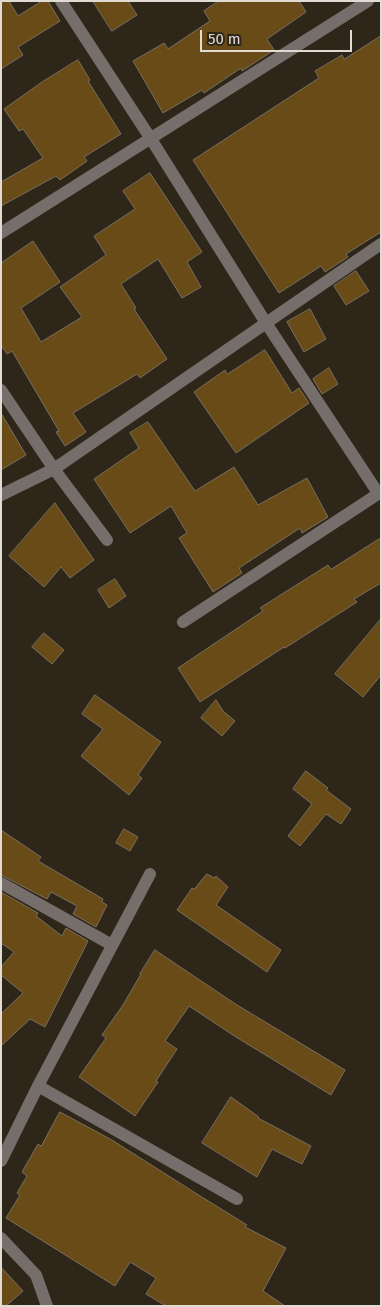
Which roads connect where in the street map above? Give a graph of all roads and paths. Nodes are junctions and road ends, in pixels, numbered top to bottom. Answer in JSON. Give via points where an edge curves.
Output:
{"nodes":[{"id":1,"x":61,"y":1,"type":"edge"},
{"id":2,"x":368,"y":1,"type":"edge"},
{"id":3,"x":151,"y":139,"type":"junction"},
{"id":4,"x":1,"y":233,"type":"edge"},
{"id":5,"x":381,"y":244,"type":"edge"},
{"id":6,"x":266,"y":323,"type":"junction"},
{"id":7,"x":1,"y":390,"type":"edge"},
{"id":8,"x":54,"y":469,"type":"junction"},
{"id":9,"x":379,"y":492,"type":"edge"},
{"id":10,"x":1,"y":495,"type":"edge"},
{"id":11,"x":107,"y":540,"type":"dead end"},
{"id":12,"x":183,"y":622,"type":"dead end"},
{"id":13,"x":150,"y":874,"type":"dead end"},
{"id":14,"x":1,"y":883,"type":"edge"},
{"id":15,"x":112,"y":945,"type":"junction"},
{"id":16,"x":38,"y":1086,"type":"junction"},
{"id":17,"x":1,"y":1161,"type":"edge"},
{"id":18,"x":237,"y":1199,"type":"dead end"},
{"id":19,"x":1,"y":1238,"type":"edge"},
{"id":20,"x":47,"y":1306,"type":"edge"}],
"edges":[{"from":1,"to":3,"type":"street"},
{"from":2,"to":3,"type":"street"},
{"from":3,"to":4,"type":"street"},
{"from":3,"to":6,"type":"street"},
{"from":5,"to":6,"type":"street"},
{"from":6,"to":8,"type":"street"},
{"from":6,"to":9,"type":"street"},
{"from":7,"to":8,"type":"street"},
{"from":8,"to":10,"type":"street"},
{"from":8,"to":11,"type":"street"},
{"from":9,"to":12,"type":"street"},
{"from":13,"to":15,"type":"street"},
{"from":14,"to":15,"type":"street"},
{"from":15,"to":16,"type":"street"},
{"from":16,"to":17,"type":"street"},
{"from":16,"to":18,"type":"street"},
{"from":19,"to":20,"type":"street","via":[[36,1275]]}]}
